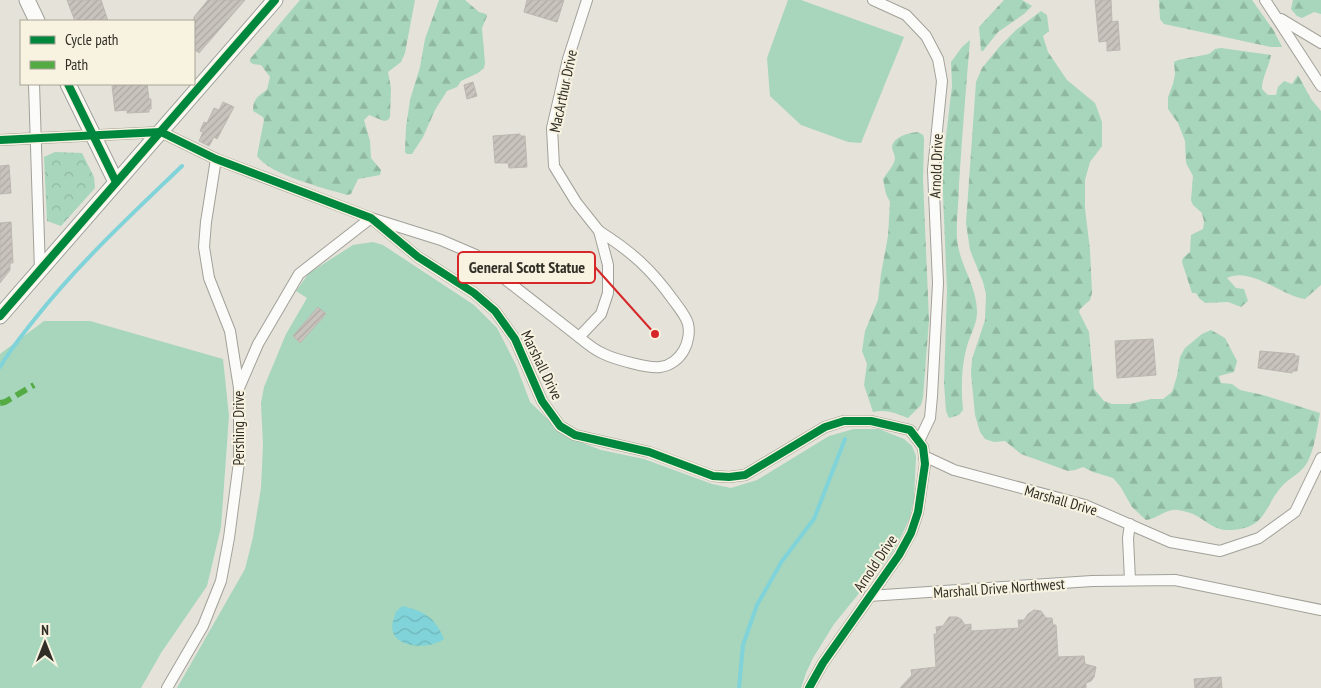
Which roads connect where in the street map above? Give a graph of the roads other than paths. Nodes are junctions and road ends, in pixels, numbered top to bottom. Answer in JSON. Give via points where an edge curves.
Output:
{"nodes":[{"id":1,"x":275,"y":0,"type":"edge"},
{"id":2,"x":587,"y":0,"type":"edge"},
{"id":3,"x":873,"y":0,"type":"edge"},
{"id":4,"x":1265,"y":0,"type":"edge"},
{"id":5,"x":1276,"y":16,"type":"junction"},
{"id":6,"x":1321,"y":43,"type":"edge"},
{"id":7,"x":34,"y":85,"type":"edge"},
{"id":8,"x":68,"y":85,"type":"edge"},
{"id":9,"x":1321,"y":86,"type":"edge"},
{"id":10,"x":161,"y":132,"type":"junction"},
{"id":11,"x":93,"y":136,"type":"junction"},
{"id":12,"x":36,"y":138,"type":"junction"},
{"id":13,"x":0,"y":140,"type":"edge"},
{"id":14,"x":216,"y":159,"type":"junction"},
{"id":15,"x":116,"y":182,"type":"junction"},
{"id":16,"x":371,"y":218,"type":"junction"},
{"id":17,"x":599,"y":231,"type":"junction"},
{"id":18,"x":40,"y":271,"type":"junction"},
{"id":19,"x":0,"y":316,"type":"edge"},
{"id":20,"x":579,"y":337,"type":"junction"},
{"id":21,"x":239,"y":388,"type":"junction"},
{"id":22,"x":919,"y":441,"type":"junction"},
{"id":23,"x":924,"y":456,"type":"junction"},
{"id":24,"x":1321,"y":458,"type":"edge"},
{"id":25,"x":1130,"y":524,"type":"junction"},
{"id":26,"x":1130,"y":580,"type":"junction"},
{"id":27,"x":869,"y":596,"type":"junction"},
{"id":28,"x":1321,"y":610,"type":"edge"},
{"id":29,"x":167,"y":688,"type":"edge"},
{"id":30,"x":809,"y":688,"type":"edge"}],
"edges":[{"from":1,"to":10,"type":"street"},
{"from":2,"to":17,"type":"street","name":"MacArthur Drive","via":[[568,59],[552,128],[554,166]]},
{"from":3,"to":22,"type":"street","name":"Arnold Drive","via":[[906,15],[926,36],[938,59],[942,81],[933,170],[938,283],[932,396],[930,418]]},
{"from":4,"to":5,"type":"street"},
{"from":5,"to":6,"type":"street"},
{"from":5,"to":9,"type":"street"},
{"from":7,"to":12,"type":"street"},
{"from":8,"to":11,"type":"street"},
{"from":10,"to":11,"type":"street"},
{"from":10,"to":14,"type":"street","name":"Marshall Drive"},
{"from":10,"to":15,"type":"street"},
{"from":11,"to":12,"type":"street"},
{"from":11,"to":15,"type":"street"},
{"from":12,"to":13,"type":"street"},
{"from":12,"to":18,"type":"street"},
{"from":14,"to":16,"type":"street","name":"Marshall Drive"},
{"from":14,"to":21,"type":"street","name":"Pershing Drive","via":[[204,248],[209,278],[230,331]]},
{"from":15,"to":18,"type":"street"},
{"from":16,"to":20,"type":"street","via":[[441,240],[476,255]]},
{"from":16,"to":21,"type":"street","via":[[298,274],[258,344]]},
{"from":16,"to":22,"type":"street","name":"Marshall Drive","via":[[418,257],[474,293],[495,311],[514,339],[542,401],[560,426],[575,435],[649,452],[713,476],[729,477],[745,475],[826,427],[844,421],[871,421],[910,430]]},
{"from":17,"to":20,"type":"street","name":"MacArthur Drive","via":[[608,265],[608,293],[601,314]]},
{"from":17,"to":20,"type":"street","via":[[640,260],[666,290],[688,325],[688,339],[679,358],[658,368],[604,354]]},
{"from":18,"to":19,"type":"street"},
{"from":21,"to":29,"type":"street","name":"Pershing Drive","via":[[239,462],[221,581],[203,626]]},
{"from":22,"to":23,"type":"street","name":"Arnold Drive","via":[[924,447]]},
{"from":23,"to":25,"type":"street","name":"Marshall Drive","via":[[954,470],[1086,505]]},
{"from":23,"to":27,"type":"street","name":"Arnold Drive","via":[[918,512],[911,533]]},
{"from":24,"to":25,"type":"street","name":"Marshall Drive","via":[[1295,512],[1259,538],[1220,551],[1170,542]]},
{"from":25,"to":26,"type":"street"},
{"from":26,"to":27,"type":"street","name":"Marshall Drive Northwest"},
{"from":26,"to":28,"type":"street","via":[[1174,580]]},
{"from":27,"to":30,"type":"street","name":"Arnold Drive"}]}
